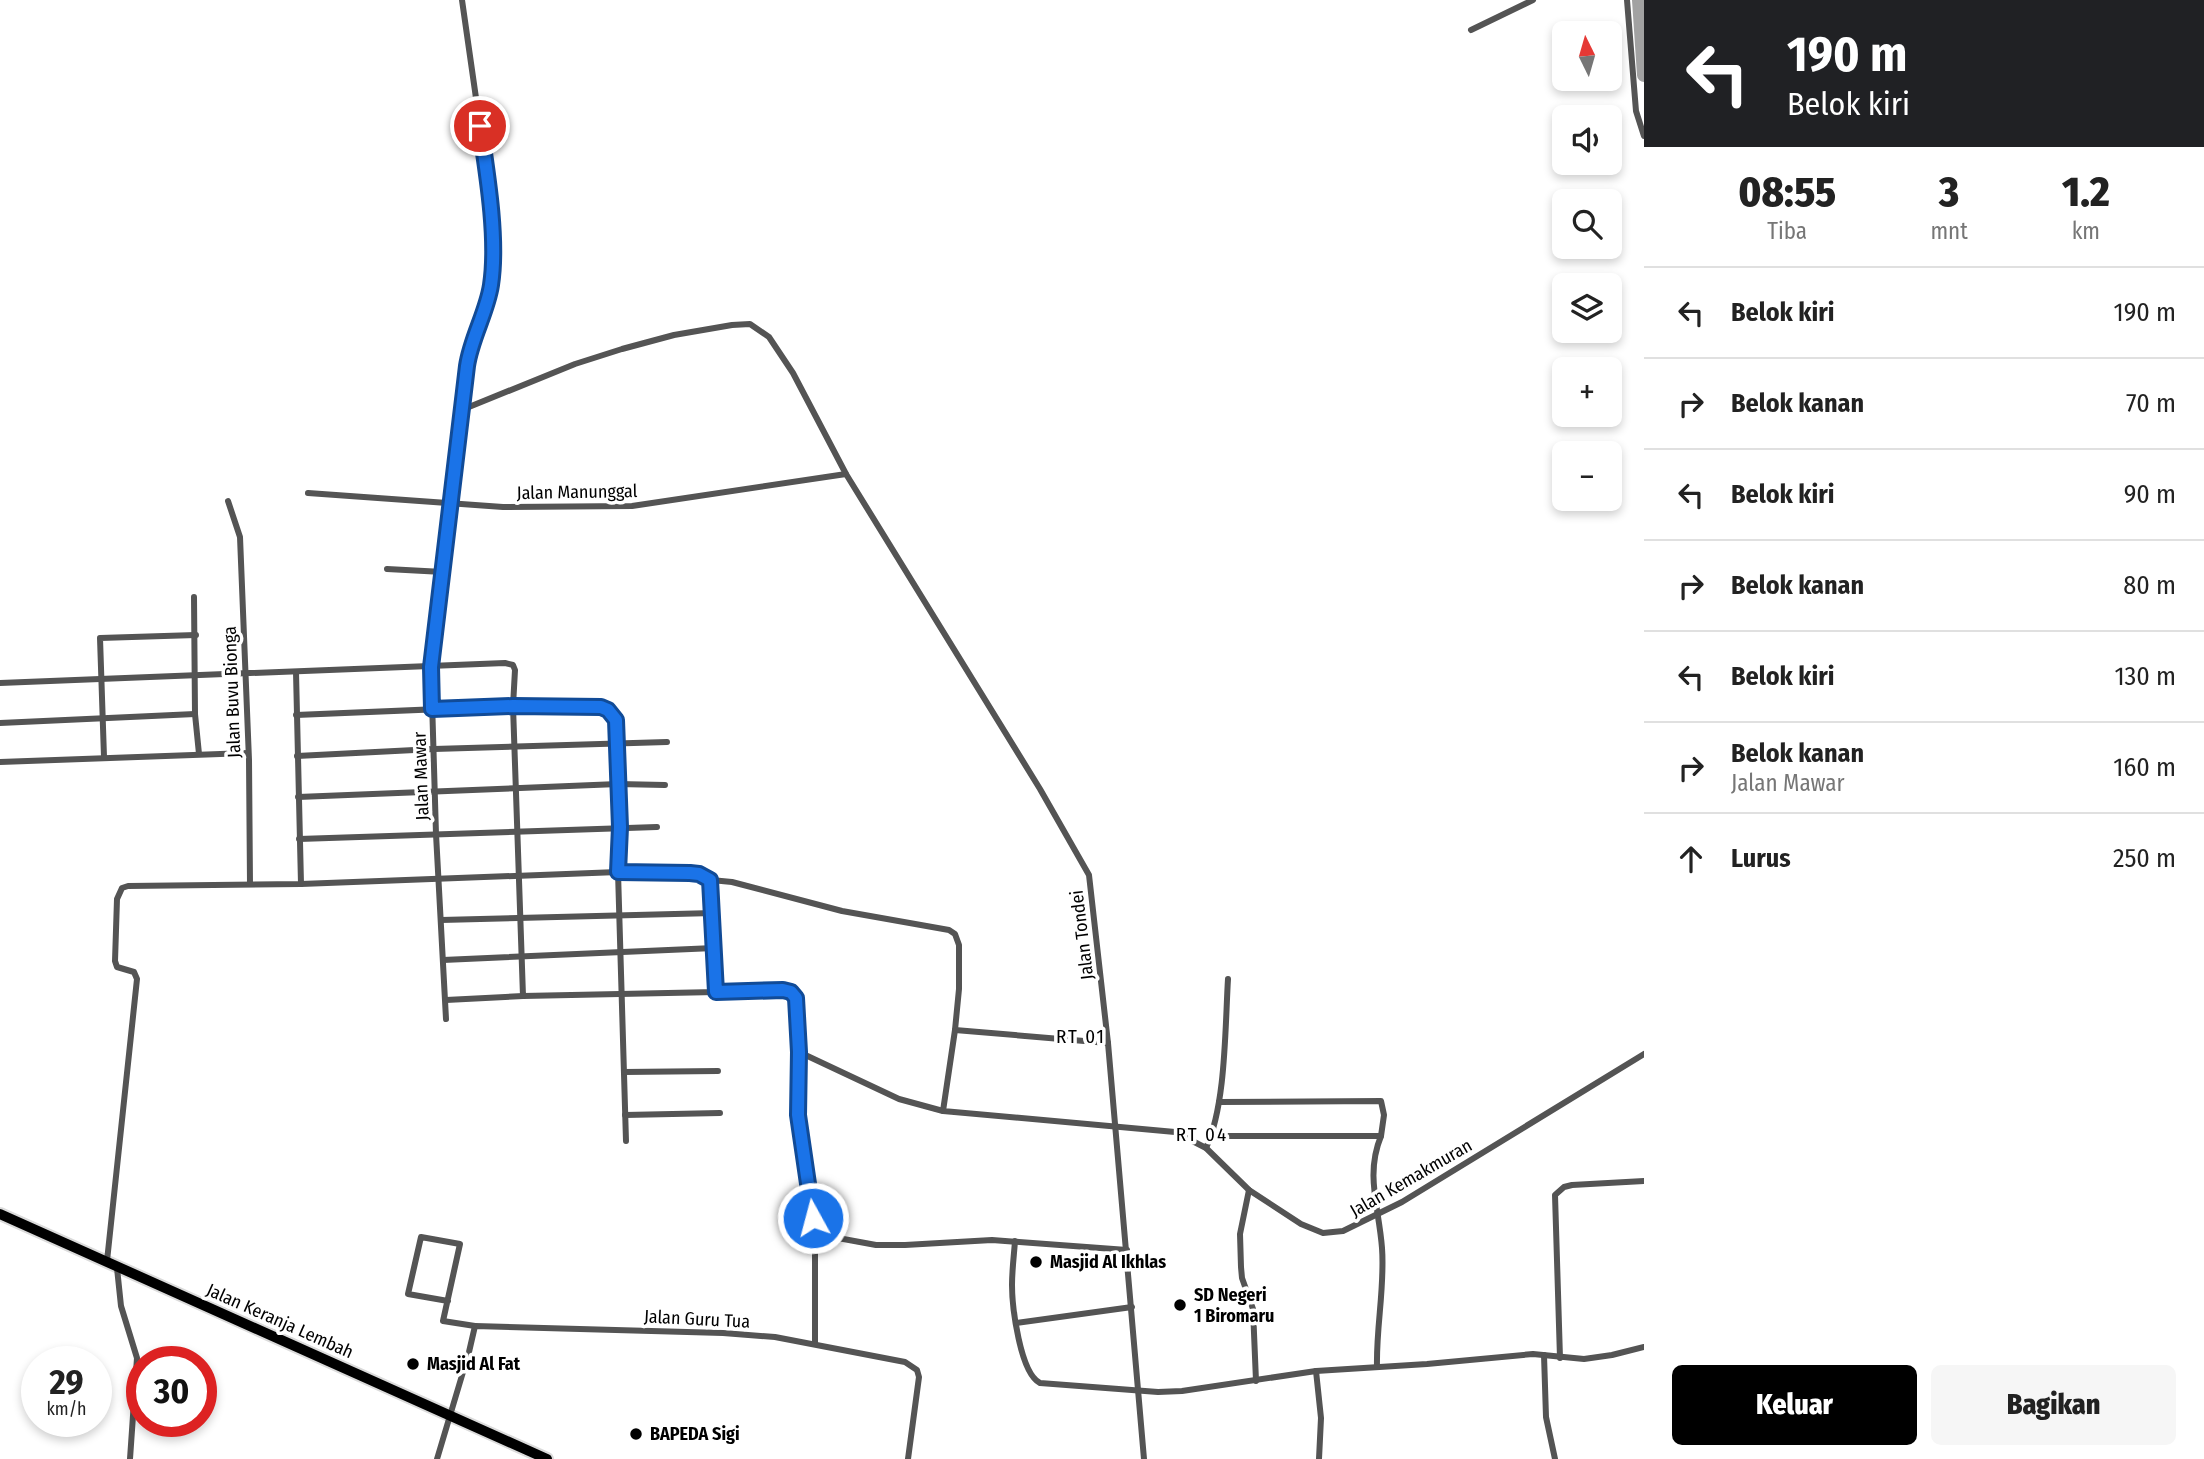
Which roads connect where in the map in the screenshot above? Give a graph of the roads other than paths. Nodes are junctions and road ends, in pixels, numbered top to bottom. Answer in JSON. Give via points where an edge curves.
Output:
{"nodes":[{"id":1,"x":462,"y":0,"type":"edge"},
{"id":2,"x":1532,"y":0,"type":"edge"},
{"id":3,"x":1627,"y":0,"type":"edge"},
{"id":4,"x":1471,"y":30,"type":"dead end"},
{"id":5,"x":1644,"y":136,"type":"edge"},
{"id":6,"x":464,"y":409,"type":"junction"},
{"id":7,"x":846,"y":474,"type":"junction"},
{"id":8,"x":308,"y":493,"type":"dead end"},
{"id":9,"x":228,"y":501,"type":"dead end"},
{"id":10,"x":451,"y":503,"type":"junction"},
{"id":11,"x":387,"y":569,"type":"dead end"},
{"id":12,"x":443,"y":572,"type":"junction"},
{"id":13,"x":194,"y":597,"type":"dead end"},
{"id":14,"x":196,"y":635,"type":"junction"},
{"id":15,"x":431,"y":667,"type":"junction"},
{"id":16,"x":296,"y":672,"type":"junction"},
{"id":17,"x":244,"y":674,"type":"junction"},
{"id":18,"x":196,"y":675,"type":"junction"},
{"id":19,"x":102,"y":677,"type":"junction"},
{"id":20,"x":0,"y":682,"type":"edge"},
{"id":21,"x":513,"y":706,"type":"junction"},
{"id":22,"x":432,"y":709,"type":"junction"},
{"id":23,"x":195,"y":714,"type":"junction"},
{"id":24,"x":296,"y":715,"type":"junction"},
{"id":25,"x":103,"y":719,"type":"junction"},
{"id":26,"x":0,"y":723,"type":"edge"},
{"id":27,"x":667,"y":742,"type":"dead end"},
{"id":28,"x":618,"y":744,"type":"junction"},
{"id":29,"x":515,"y":747,"type":"junction"},
{"id":30,"x":434,"y":749,"type":"junction"},
{"id":31,"x":248,"y":753,"type":"junction"},
{"id":32,"x":199,"y":754,"type":"junction"},
{"id":33,"x":297,"y":756,"type":"junction"},
{"id":34,"x":104,"y":757,"type":"junction"},
{"id":35,"x":0,"y":762,"type":"edge"},
{"id":36,"x":618,"y":785,"type":"junction"},
{"id":37,"x":665,"y":785,"type":"dead end"},
{"id":38,"x":516,"y":788,"type":"junction"},
{"id":39,"x":435,"y":791,"type":"junction"},
{"id":40,"x":298,"y":797,"type":"junction"},
{"id":41,"x":620,"y":827,"type":"junction"},
{"id":42,"x":657,"y":827,"type":"dead end"},
{"id":43,"x":517,"y":831,"type":"junction"},
{"id":44,"x":436,"y":834,"type":"junction"},
{"id":45,"x":299,"y":839,"type":"junction"},
{"id":46,"x":618,"y":872,"type":"junction"},
{"id":47,"x":519,"y":877,"type":"junction"},
{"id":48,"x":439,"y":880,"type":"junction"},
{"id":49,"x":710,"y":880,"type":"junction"},
{"id":50,"x":250,"y":884,"type":"junction"},
{"id":51,"x":301,"y":884,"type":"junction"},
{"id":52,"x":714,"y":913,"type":"junction"},
{"id":53,"x":520,"y":916,"type":"junction"},
{"id":54,"x":620,"y":916,"type":"junction"},
{"id":55,"x":441,"y":920,"type":"junction"},
{"id":56,"x":714,"y":948,"type":"junction"},
{"id":57,"x":621,"y":952,"type":"junction"},
{"id":58,"x":520,"y":955,"type":"junction"},
{"id":59,"x":443,"y":960,"type":"junction"},
{"id":60,"x":1228,"y":979,"type":"dead end"},
{"id":61,"x":716,"y":992,"type":"junction"},
{"id":62,"x":621,"y":994,"type":"junction"},
{"id":63,"x":523,"y":996,"type":"junction"},
{"id":64,"x":446,"y":1000,"type":"junction"},
{"id":65,"x":446,"y":1019,"type":"dead end"},
{"id":66,"x":955,"y":1030,"type":"junction"},
{"id":67,"x":1108,"y":1044,"type":"junction"},
{"id":68,"x":799,"y":1052,"type":"junction"},
{"id":69,"x":1643,"y":1054,"type":"edge"},
{"id":70,"x":1644,"y":1064,"type":"edge"},
{"id":71,"x":718,"y":1071,"type":"dead end"},
{"id":72,"x":624,"y":1072,"type":"junction"},
{"id":73,"x":1219,"y":1102,"type":"junction"},
{"id":74,"x":943,"y":1111,"type":"junction"},
{"id":75,"x":720,"y":1113,"type":"dead end"},
{"id":76,"x":625,"y":1115,"type":"junction"},
{"id":77,"x":1115,"y":1127,"type":"junction"},
{"id":78,"x":1211,"y":1136,"type":"junction"},
{"id":79,"x":1381,"y":1136,"type":"junction"},
{"id":80,"x":626,"y":1141,"type":"dead end"},
{"id":81,"x":1206,"y":1148,"type":"junction"},
{"id":82,"x":1644,"y":1181,"type":"edge"},
{"id":83,"x":1249,"y":1189,"type":"junction"},
{"id":84,"x":0,"y":1214,"type":"edge"},
{"id":85,"x":1376,"y":1216,"type":"junction"},
{"id":86,"x":815,"y":1237,"type":"junction"},
{"id":87,"x":1016,"y":1241,"type":"junction"},
{"id":88,"x":1127,"y":1250,"type":"junction"},
{"id":89,"x":112,"y":1266,"type":"junction"},
{"id":90,"x":448,"y":1301,"type":"junction"},
{"id":91,"x":1132,"y":1307,"type":"junction"},
{"id":92,"x":1016,"y":1323,"type":"junction"},
{"id":93,"x":475,"y":1326,"type":"junction"},
{"id":94,"x":815,"y":1344,"type":"junction"},
{"id":95,"x":1644,"y":1347,"type":"edge"},
{"id":96,"x":1544,"y":1355,"type":"junction"},
{"id":97,"x":1560,"y":1358,"type":"junction"},
{"id":98,"x":1377,"y":1367,"type":"junction"},
{"id":99,"x":1316,"y":1371,"type":"junction"},
{"id":100,"x":1256,"y":1381,"type":"junction"},
{"id":101,"x":1139,"y":1390,"type":"junction"},
{"id":102,"x":451,"y":1416,"type":"junction"},
{"id":103,"x":130,"y":1459,"type":"edge"},
{"id":104,"x":437,"y":1459,"type":"edge"},
{"id":105,"x":547,"y":1459,"type":"edge"},
{"id":106,"x":908,"y":1459,"type":"edge"},
{"id":107,"x":1144,"y":1459,"type":"edge"},
{"id":108,"x":1319,"y":1459,"type":"edge"},
{"id":109,"x":1555,"y":1459,"type":"edge"}],
"edges":[{"from":1,"to":6,"type":"street","name":"Jalan Mawar","via":[[494,260],[491,288],[468,362]]},
{"from":2,"to":4,"type":"street"},
{"from":3,"to":5,"type":"street","via":[[1636,111]]},
{"from":6,"to":7,"type":"street","name":"Jalan Tondei","via":[[622,349],[702,329],[750,324],[769,337],[793,373]]},
{"from":6,"to":10,"type":"street","name":"Jalan Mawar"},
{"from":7,"to":10,"type":"street","name":"Jalan Manunggal","via":[[632,506],[503,508]]},
{"from":7,"to":67,"type":"street","name":"Jalan Tondei","via":[[1087,871]]},
{"from":8,"to":10,"type":"street","name":"Jalan Manunggal"},
{"from":9,"to":17,"type":"street","name":"Jalan Buvu Bionga","via":[[240,537]]},
{"from":10,"to":12,"type":"street","name":"Jalan Mawar"},
{"from":11,"to":12,"type":"street"},
{"from":12,"to":15,"type":"street","name":"Jalan Mawar"},
{"from":13,"to":14,"type":"street"},
{"from":14,"to":18,"type":"street"},
{"from":14,"to":19,"type":"street","via":[[100,638]]},
{"from":15,"to":16,"type":"street"},
{"from":15,"to":21,"type":"street","via":[[513,665]]},
{"from":15,"to":22,"type":"street","name":"Jalan Mawar"},
{"from":16,"to":17,"type":"street"},
{"from":16,"to":24,"type":"street"},
{"from":17,"to":18,"type":"street"},
{"from":17,"to":31,"type":"street","name":"Jalan Buvu Bionga"},
{"from":18,"to":19,"type":"street"},
{"from":18,"to":23,"type":"street"},
{"from":19,"to":20,"type":"street"},
{"from":19,"to":25,"type":"street"},
{"from":21,"to":22,"type":"street"},
{"from":21,"to":28,"type":"street","via":[[601,707],[616,720]]},
{"from":21,"to":29,"type":"street"},
{"from":22,"to":24,"type":"street"},
{"from":22,"to":30,"type":"street","name":"Jalan Mawar"},
{"from":23,"to":25,"type":"street"},
{"from":23,"to":32,"type":"street"},
{"from":24,"to":33,"type":"street"},
{"from":25,"to":26,"type":"street"},
{"from":25,"to":34,"type":"street"},
{"from":27,"to":28,"type":"street"},
{"from":28,"to":29,"type":"street"},
{"from":28,"to":36,"type":"street"},
{"from":29,"to":30,"type":"street"},
{"from":29,"to":38,"type":"street"},
{"from":30,"to":33,"type":"street"},
{"from":30,"to":39,"type":"street","name":"Jalan Mawar"},
{"from":31,"to":32,"type":"street"},
{"from":31,"to":50,"type":"street","name":"Jalan Buvu Bionga"},
{"from":32,"to":34,"type":"street"},
{"from":33,"to":40,"type":"street"},
{"from":34,"to":35,"type":"street"},
{"from":36,"to":37,"type":"street"},
{"from":36,"to":38,"type":"street"},
{"from":36,"to":41,"type":"street"},
{"from":38,"to":39,"type":"street"},
{"from":38,"to":43,"type":"street"},
{"from":39,"to":40,"type":"street"},
{"from":39,"to":44,"type":"street","name":"Jalan Mawar"},
{"from":40,"to":45,"type":"street"},
{"from":41,"to":42,"type":"street"},
{"from":41,"to":43,"type":"street"},
{"from":41,"to":46,"type":"street"},
{"from":43,"to":44,"type":"street"},
{"from":43,"to":47,"type":"street"},
{"from":44,"to":45,"type":"street"},
{"from":44,"to":48,"type":"street","name":"Jalan Mawar"},
{"from":45,"to":51,"type":"street"},
{"from":46,"to":47,"type":"street"},
{"from":46,"to":49,"type":"street","via":[[690,873]]},
{"from":46,"to":54,"type":"street"},
{"from":47,"to":48,"type":"street"},
{"from":47,"to":53,"type":"street"},
{"from":48,"to":51,"type":"street"},
{"from":48,"to":55,"type":"street","name":"Jalan Mawar"},
{"from":49,"to":52,"type":"street"},
{"from":49,"to":66,"type":"street","via":[[949,930],[959,946]]},
{"from":50,"to":51,"type":"street"},
{"from":50,"to":89,"type":"street","via":[[128,886],[119,893],[115,961],[117,967],[134,972],[137,979]]},
{"from":52,"to":54,"type":"street"},
{"from":52,"to":56,"type":"street"},
{"from":53,"to":54,"type":"street"},
{"from":53,"to":55,"type":"street"},
{"from":53,"to":58,"type":"street"},
{"from":54,"to":57,"type":"street"},
{"from":55,"to":59,"type":"street","name":"Jalan Mawar"},
{"from":56,"to":57,"type":"street"},
{"from":56,"to":61,"type":"street"},
{"from":57,"to":58,"type":"street"},
{"from":57,"to":62,"type":"street"},
{"from":58,"to":59,"type":"street"},
{"from":58,"to":63,"type":"street"},
{"from":59,"to":64,"type":"street","name":"Jalan Mawar"},
{"from":60,"to":73,"type":"street"},
{"from":61,"to":62,"type":"street"},
{"from":61,"to":68,"type":"street","via":[[791,992],[797,1004]]},
{"from":62,"to":63,"type":"street"},
{"from":62,"to":72,"type":"street"},
{"from":63,"to":64,"type":"street"},
{"from":64,"to":65,"type":"street","name":"Jalan Mawar"},
{"from":66,"to":67,"type":"street"},
{"from":66,"to":74,"type":"street"},
{"from":67,"to":77,"type":"street","name":"Jalan Tondei"},
{"from":68,"to":74,"type":"street","name":"Jalan Kemakmuran","via":[[906,1102]]},
{"from":68,"to":86,"type":"street","via":[[798,1115]]},
{"from":69,"to":70,"type":"street"},
{"from":69,"to":85,"type":"street","name":"Jalan Kemakmuran"},
{"from":71,"to":72,"type":"street"},
{"from":72,"to":76,"type":"street"},
{"from":73,"to":78,"type":"street"},
{"from":73,"to":79,"type":"street","via":[[1381,1101]]},
{"from":74,"to":77,"type":"street","name":"Jalan Kemakmuran"},
{"from":75,"to":76,"type":"street"},
{"from":76,"to":80,"type":"street"},
{"from":77,"to":81,"type":"street","name":"Jalan Kemakmuran","via":[[1175,1132]]},
{"from":77,"to":88,"type":"street","name":"Jalan Tondei"},
{"from":78,"to":79,"type":"street"},
{"from":78,"to":81,"type":"street"},
{"from":79,"to":85,"type":"street","via":[[1374,1156]]},
{"from":81,"to":83,"type":"street","name":"Jalan Kemakmuran"},
{"from":82,"to":97,"type":"street","via":[[1572,1185],[1555,1195]]},
{"from":83,"to":85,"type":"street","name":"Jalan Kemakmuran","via":[[1301,1224],[1323,1233],[1352,1228]]},
{"from":83,"to":100,"type":"street","via":[[1240,1234],[1241,1267],[1251,1300]]},
{"from":84,"to":89,"type":"main road","name":"Jalan Keranja Lembah"},
{"from":85,"to":98,"type":"street","via":[[1382,1248]]},
{"from":86,"to":87,"type":"street","via":[[876,1245]]},
{"from":86,"to":94,"type":"street"},
{"from":87,"to":88,"type":"street"},
{"from":87,"to":92,"type":"street","via":[[1012,1287]]},
{"from":88,"to":91,"type":"street","name":"Jalan Tondei"},
{"from":89,"to":102,"type":"main road","name":"Jalan Keranja Lembah"},
{"from":89,"to":103,"type":"street","via":[[137,1358]]},
{"from":90,"to":90,"type":"street","via":[[460,1244],[421,1237],[408,1294]]},
{"from":90,"to":93,"type":"street","name":"Jalan Guru Tua","via":[[443,1321]]},
{"from":91,"to":92,"type":"street"},
{"from":91,"to":101,"type":"street","name":"Jalan Tondei"},
{"from":92,"to":101,"type":"street","via":[[1035,1380]]},
{"from":93,"to":94,"type":"street","name":"Jalan Guru Tua","via":[[723,1333]]},
{"from":93,"to":102,"type":"street"},
{"from":94,"to":106,"type":"street","name":"Jalan Guru Tua","via":[[905,1362],[917,1370]]},
{"from":95,"to":97,"type":"street","via":[[1595,1358]]},
{"from":96,"to":97,"type":"street"},
{"from":96,"to":98,"type":"street"},
{"from":96,"to":109,"type":"street","via":[[1546,1417]]},
{"from":98,"to":99,"type":"street"},
{"from":99,"to":100,"type":"street"},
{"from":99,"to":108,"type":"street"},
{"from":100,"to":101,"type":"street","via":[[1182,1391]]},
{"from":101,"to":107,"type":"street","name":"Jalan Tondei"},
{"from":102,"to":104,"type":"street"},
{"from":102,"to":105,"type":"main road","name":"Jalan Keranja Lembah"}]}
